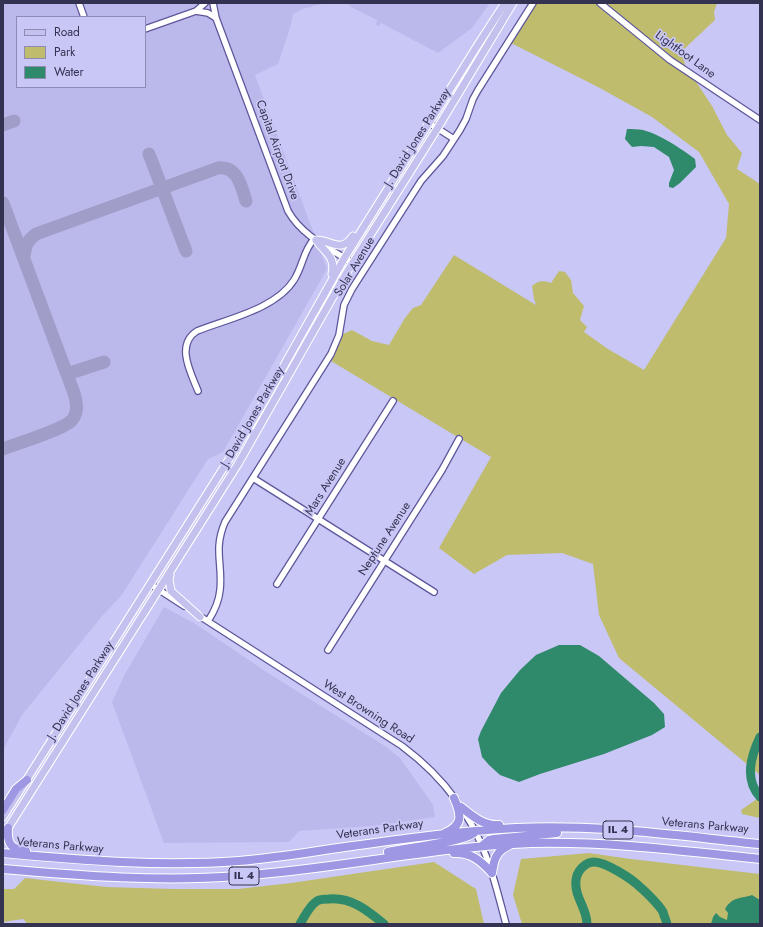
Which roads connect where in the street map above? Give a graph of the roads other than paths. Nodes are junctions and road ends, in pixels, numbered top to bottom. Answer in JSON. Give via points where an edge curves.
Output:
{"nodes":[{"id":1,"x":79,"y":3,"type":"edge"},
{"id":2,"x":205,"y":3,"type":"edge"},
{"id":3,"x":506,"y":3,"type":"edge"},
{"id":4,"x":513,"y":3,"type":"edge"},
{"id":5,"x":533,"y":3,"type":"edge"},
{"id":6,"x":600,"y":3,"type":"edge"},
{"id":7,"x":214,"y":5,"type":"edge"},
{"id":8,"x":196,"y":11,"type":"junction"},
{"id":9,"x":84,"y":16,"type":"edge"},
{"id":10,"x":216,"y":18,"type":"junction"},
{"id":11,"x":146,"y":29,"type":"edge"},
{"id":12,"x":760,"y":120,"type":"edge"},
{"id":13,"x":429,"y":123,"type":"junction"},
{"id":14,"x":437,"y":128,"type":"junction"},
{"id":15,"x":454,"y":139,"type":"junction"},
{"id":16,"x":387,"y":190,"type":"junction"},
{"id":17,"x":315,"y":239,"type":"junction"},
{"id":18,"x":344,"y":257,"type":"junction"},
{"id":19,"x":353,"y":263,"type":"junction"},
{"id":20,"x":330,"y":283,"type":"junction"},
{"id":21,"x":198,"y":391,"type":"dead end"},
{"id":22,"x":393,"y":401,"type":"dead end"},
{"id":23,"x":459,"y":439,"type":"dead end"},
{"id":24,"x":253,"y":478,"type":"junction"},
{"id":25,"x":319,"y":519,"type":"junction"},
{"id":26,"x":384,"y":560,"type":"junction"},
{"id":27,"x":172,"y":570,"type":"junction"},
{"id":28,"x":150,"y":584,"type":"junction"},
{"id":29,"x":277,"y":584,"type":"dead end"},
{"id":30,"x":159,"y":590,"type":"junction"},
{"id":31,"x":434,"y":592,"type":"dead end"},
{"id":32,"x":200,"y":617,"type":"junction"},
{"id":33,"x":208,"y":621,"type":"junction"},
{"id":34,"x":328,"y":650,"type":"dead end"},
{"id":35,"x":27,"y":780,"type":"junction"},
{"id":36,"x":454,"y":798,"type":"junction"},
{"id":37,"x":461,"y":807,"type":"junction"},
{"id":38,"x":3,"y":810,"type":"edge"},
{"id":39,"x":3,"y":817,"type":"edge"},
{"id":40,"x":8,"y":828,"type":"junction"},
{"id":41,"x":551,"y":828,"type":"junction"},
{"id":42,"x":620,"y":830,"type":"junction"},
{"id":43,"x":476,"y":831,"type":"junction"},
{"id":44,"x":441,"y":834,"type":"junction"},
{"id":45,"x":3,"y":836,"type":"edge"},
{"id":46,"x":512,"y":844,"type":"junction"},
{"id":47,"x":760,"y":844,"type":"edge"},
{"id":48,"x":483,"y":846,"type":"junction"},
{"id":49,"x":3,"y":853,"type":"edge"},
{"id":50,"x":409,"y":854,"type":"junction"},
{"id":51,"x":760,"y":859,"type":"edge"},
{"id":52,"x":91,"y":861,"type":"junction"},
{"id":53,"x":361,"y":861,"type":"junction"},
{"id":54,"x":6,"y":870,"type":"edge"},
{"id":55,"x":492,"y":873,"type":"junction"},
{"id":56,"x":506,"y":924,"type":"edge"}],
"edges":[{"from":1,"to":9,"type":"street"},
{"from":2,"to":8,"type":"street"},
{"from":3,"to":13,"type":"main road","name":"J. David Jones Parkway"},
{"from":4,"to":14,"type":"main road","name":"J. David Jones Parkway"},
{"from":5,"to":15,"type":"street","name":"Solar Avenue","via":[[478,90]]},
{"from":6,"to":12,"type":"street","name":"Lightfoot Lane","via":[[670,60]]},
{"from":7,"to":10,"type":"street","name":"Capital Airport Drive"},
{"from":8,"to":10,"type":"street","via":[[208,13]]},
{"from":8,"to":11,"type":"street"},
{"from":10,"to":17,"type":"street","name":"Capital Airport Drive","via":[[288,210],[298,226]]},
{"from":13,"to":14,"type":"street"},
{"from":13,"to":16,"type":"main road","name":"J. David Jones Parkway"},
{"from":14,"to":15,"type":"street"},
{"from":14,"to":19,"type":"main road","name":"J. David Jones Parkway"},
{"from":15,"to":24,"type":"street","name":"Solar Avenue","via":[[421,181],[352,289],[344,305],[339,335],[331,354]]},
{"from":16,"to":17,"type":"main road","via":[[375,201],[347,243],[340,246]]},
{"from":16,"to":18,"type":"main road","name":"J. David Jones Parkway"},
{"from":17,"to":18,"type":"street","name":"Capital Airport Drive"},
{"from":17,"to":20,"type":"main road","via":[[333,262]]},
{"from":17,"to":21,"type":"street","via":[[307,247],[294,280],[277,298],[269,304],[197,331],[191,336],[185,354]]},
{"from":18,"to":19,"type":"street","name":"Capital Airport Drive"},
{"from":18,"to":20,"type":"main road","name":"J. David Jones Parkway"},
{"from":19,"to":27,"type":"main road","name":"J. David Jones Parkway","via":[[238,464]]},
{"from":20,"to":28,"type":"main road","name":"J. David Jones Parkway","via":[[263,403]]},
{"from":22,"to":25,"type":"street","name":"Mars Avenue"},
{"from":23,"to":26,"type":"street","name":"Neptune Avenue"},
{"from":24,"to":25,"type":"street"},
{"from":24,"to":33,"type":"street","name":"Solar Avenue","via":[[225,522],[221,533],[218,551],[220,590]]},
{"from":25,"to":26,"type":"street"},
{"from":25,"to":29,"type":"street","name":"Mars Avenue"},
{"from":26,"to":31,"type":"street"},
{"from":26,"to":34,"type":"street","name":"Neptune Avenue"},
{"from":27,"to":30,"type":"main road","name":"J. David Jones Parkway"},
{"from":27,"to":32,"type":"main road","via":[[169,578],[171,591]]},
{"from":28,"to":30,"type":"street","name":"West Browning Road"},
{"from":28,"to":35,"type":"main road","name":"J. David Jones Parkway"},
{"from":30,"to":32,"type":"street","name":"West Browning Road"},
{"from":30,"to":40,"type":"main road","name":"J. David Jones Parkway"},
{"from":32,"to":33,"type":"street","name":"West Browning Road"},
{"from":33,"to":36,"type":"street","name":"West Browning Road","via":[[393,739],[427,767]]},
{"from":35,"to":38,"type":"highway","via":[[16,789]]},
{"from":35,"to":39,"type":"main road","name":"J. David Jones Parkway"},
{"from":36,"to":37,"type":"street","name":"West Browning Road"},
{"from":36,"to":44,"type":"highway","via":[[460,814],[459,821],[453,828]]},
{"from":37,"to":41,"type":"highway","via":[[478,820],[491,825],[542,824]]},
{"from":37,"to":43,"type":"street","name":"West Browning Road"},
{"from":40,"to":45,"type":"main road","name":"J. David Jones Parkway"},
{"from":40,"to":52,"type":"highway","via":[[9,842],[15,848],[82,856]]},
{"from":41,"to":42,"type":"highway","name":"Veterans Parkway","number":"IL 4"},
{"from":41,"to":43,"type":"highway","name":"Veterans Parkway","number":"IL 4"},
{"from":42,"to":47,"type":"highway","name":"Veterans Parkway","number":"IL 4"},
{"from":42,"to":48,"type":"highway","via":[[507,837],[489,840]]},
{"from":43,"to":44,"type":"highway","name":"Veterans Parkway","number":"IL 4"},
{"from":43,"to":48,"type":"street","name":"West Browning Road"},
{"from":43,"to":53,"type":"highway","via":[[461,839],[390,852]]},
{"from":44,"to":52,"type":"highway","name":"Veterans Parkway","number":"IL 4","via":[[240,861]]},
{"from":46,"to":48,"type":"highway","number":"IL 4"},
{"from":46,"to":51,"type":"highway","number":"IL 4","via":[[618,846]]},
{"from":46,"to":55,"type":"highway","via":[[497,853]]},
{"from":48,"to":50,"type":"highway","number":"IL 4"},
{"from":48,"to":55,"type":"street","name":"West Browning Road"},
{"from":49,"to":52,"type":"highway","name":"Veterans Parkway","number":"IL 4"},
{"from":50,"to":53,"type":"highway","number":"IL 4"},
{"from":50,"to":55,"type":"highway","via":[[418,857],[462,853],[478,859]]},
{"from":53,"to":54,"type":"highway","number":"IL 4","via":[[294,871],[179,879],[100,877]]},
{"from":55,"to":56,"type":"street","name":"West Browning Road"}]}
